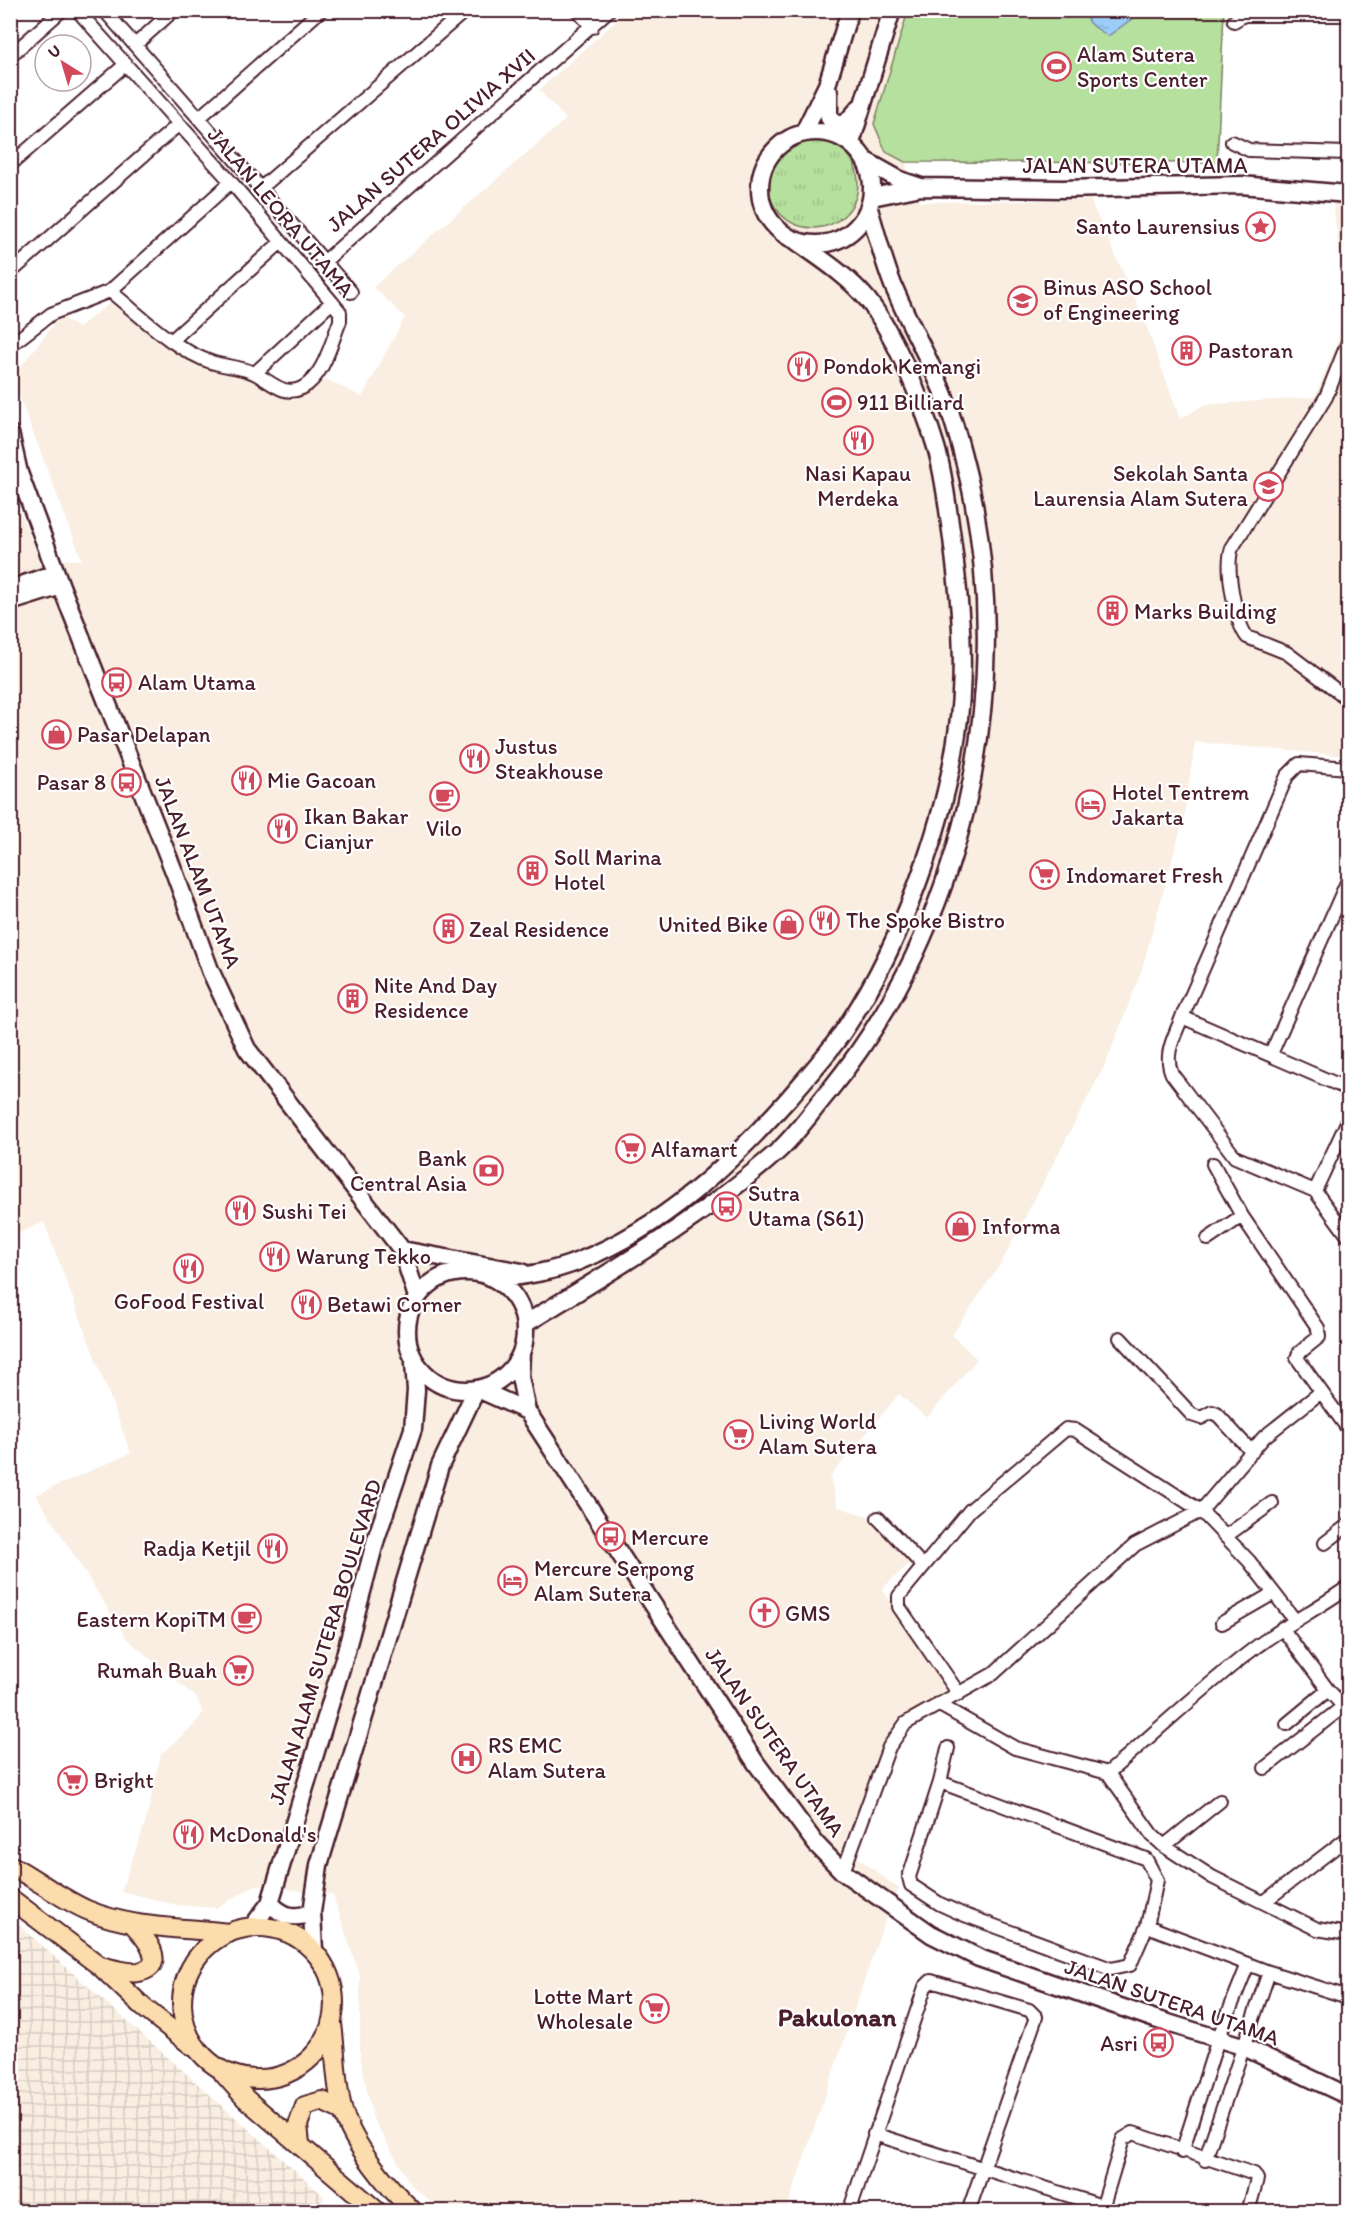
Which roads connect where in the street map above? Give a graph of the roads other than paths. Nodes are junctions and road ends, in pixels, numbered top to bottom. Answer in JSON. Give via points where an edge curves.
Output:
{"nodes":[{"id":1,"x":62,"y":10,"type":"edge"},
{"id":2,"x":77,"y":10,"type":"edge"},
{"id":3,"x":104,"y":10,"type":"edge"},
{"id":4,"x":174,"y":10,"type":"edge"},
{"id":5,"x":321,"y":10,"type":"edge"},
{"id":6,"x":465,"y":10,"type":"edge"},
{"id":7,"x":577,"y":10,"type":"edge"},
{"id":8,"x":609,"y":10,"type":"edge"},
{"id":9,"x":850,"y":10,"type":"edge"},
{"id":10,"x":892,"y":10,"type":"edge"},
{"id":11,"x":1348,"y":15,"type":"edge"},
{"id":12,"x":1234,"y":21,"type":"dead end"},
{"id":13,"x":592,"y":27,"type":"junction"},
{"id":14,"x":135,"y":45,"type":"junction"},
{"id":15,"x":10,"y":56,"type":"edge"},
{"id":16,"x":126,"y":64,"type":"junction"},
{"id":17,"x":827,"y":85,"type":"junction"},
{"id":18,"x":862,"y":104,"type":"junction"},
{"id":19,"x":199,"y":118,"type":"junction"},
{"id":20,"x":179,"y":124,"type":"junction"},
{"id":21,"x":804,"y":132,"type":"junction"},
{"id":22,"x":851,"y":142,"type":"junction"},
{"id":23,"x":1232,"y":142,"type":"dead end"},
{"id":24,"x":1348,"y":153,"type":"edge"},
{"id":25,"x":866,"y":161,"type":"junction"},
{"id":26,"x":10,"y":165,"type":"edge"},
{"id":27,"x":231,"y":182,"type":"junction"},
{"id":28,"x":921,"y":187,"type":"junction"},
{"id":29,"x":261,"y":188,"type":"junction"},
{"id":30,"x":1348,"y":194,"type":"edge"},
{"id":31,"x":870,"y":203,"type":"junction"},
{"id":32,"x":796,"y":241,"type":"junction"},
{"id":33,"x":280,"y":243,"type":"junction"},
{"id":34,"x":326,"y":261,"type":"junction"},
{"id":35,"x":10,"y":273,"type":"edge"},
{"id":36,"x":110,"y":291,"type":"junction"},
{"id":37,"x":351,"y":292,"type":"dead end"},
{"id":38,"x":332,"y":302,"type":"junction"},
{"id":39,"x":171,"y":341,"type":"junction"},
{"id":40,"x":10,"y":342,"type":"edge"},
{"id":41,"x":1348,"y":342,"type":"edge"},
{"id":42,"x":255,"y":373,"type":"junction"},
{"id":43,"x":10,"y":433,"type":"edge"},
{"id":44,"x":15,"y":468,"type":"edge"},
{"id":45,"x":58,"y":579,"type":"junction"},
{"id":46,"x":10,"y":589,"type":"edge"},
{"id":47,"x":10,"y":602,"type":"edge"},
{"id":48,"x":1348,"y":699,"type":"edge"},
{"id":49,"x":1348,"y":768,"type":"edge"},
{"id":50,"x":1348,"y":880,"type":"edge"},
{"id":51,"x":1182,"y":1017,"type":"junction"},
{"id":52,"x":1271,"y":1054,"type":"junction"},
{"id":53,"x":1348,"y":1089,"type":"edge"},
{"id":54,"x":1348,"y":1120,"type":"edge"},
{"id":55,"x":1214,"y":1164,"type":"dead end"},
{"id":56,"x":1315,"y":1191,"type":"junction"},
{"id":57,"x":1242,"y":1216,"type":"junction"},
{"id":58,"x":1348,"y":1236,"type":"edge"},
{"id":59,"x":1208,"y":1239,"type":"dead end"},
{"id":60,"x":402,"y":1250,"type":"junction"},
{"id":61,"x":535,"y":1274,"type":"junction"},
{"id":62,"x":496,"y":1280,"type":"junction"},
{"id":63,"x":417,"y":1297,"type":"junction"},
{"id":64,"x":525,"y":1324,"type":"junction"},
{"id":65,"x":1120,"y":1338,"type":"dead end"},
{"id":66,"x":522,"y":1353,"type":"junction"},
{"id":67,"x":414,"y":1363,"type":"junction"},
{"id":68,"x":478,"y":1390,"type":"junction"},
{"id":69,"x":1321,"y":1392,"type":"junction"},
{"id":70,"x":527,"y":1411,"type":"junction"},
{"id":71,"x":1346,"y":1422,"type":"edge"},
{"id":72,"x":1252,"y":1452,"type":"junction"},
{"id":73,"x":1272,"y":1503,"type":"dead end"},
{"id":74,"x":1201,"y":1511,"type":"junction"},
{"id":75,"x":878,"y":1518,"type":"dead end"},
{"id":76,"x":1348,"y":1525,"type":"edge"},
{"id":77,"x":1226,"y":1536,"type":"junction"},
{"id":78,"x":1326,"y":1543,"type":"dead end"},
{"id":79,"x":922,"y":1566,"type":"junction"},
{"id":80,"x":1348,"y":1587,"type":"edge"},
{"id":81,"x":1274,"y":1593,"type":"junction"},
{"id":82,"x":1294,"y":1619,"type":"junction"},
{"id":83,"x":1222,"y":1623,"type":"dead end"},
{"id":84,"x":1282,"y":1628,"type":"junction"},
{"id":85,"x":1328,"y":1690,"type":"junction"},
{"id":86,"x":959,"y":1694,"type":"junction"},
{"id":87,"x":938,"y":1704,"type":"junction"},
{"id":88,"x":1346,"y":1708,"type":"edge"},
{"id":89,"x":1287,"y":1724,"type":"dead end"},
{"id":90,"x":948,"y":1748,"type":"dead end"},
{"id":91,"x":1265,"y":1768,"type":"dead end"},
{"id":92,"x":1108,"y":1773,"type":"junction"},
{"id":93,"x":940,"y":1782,"type":"junction"},
{"id":94,"x":1220,"y":1801,"type":"dead end"},
{"id":95,"x":1345,"y":1840,"type":"dead end"},
{"id":96,"x":1164,"y":1846,"type":"junction"},
{"id":97,"x":10,"y":1865,"type":"edge"},
{"id":98,"x":843,"y":1872,"type":"junction"},
{"id":99,"x":10,"y":1898,"type":"edge"},
{"id":100,"x":1264,"y":1902,"type":"junction"},
{"id":101,"x":270,"y":1903,"type":"junction"},
{"id":102,"x":312,"y":1912,"type":"junction"},
{"id":103,"x":132,"y":1923,"type":"junction"},
{"id":104,"x":1147,"y":1926,"type":"junction"},
{"id":105,"x":252,"y":1927,"type":"junction"},
{"id":106,"x":229,"y":1933,"type":"junction"},
{"id":107,"x":1348,"y":1934,"type":"edge"},
{"id":108,"x":314,"y":1951,"type":"junction"},
{"id":109,"x":1248,"y":1964,"type":"junction"},
{"id":110,"x":100,"y":1966,"type":"junction"},
{"id":111,"x":1269,"y":1972,"type":"junction"},
{"id":112,"x":1348,"y":1997,"type":"edge"},
{"id":113,"x":332,"y":2022,"type":"junction"},
{"id":114,"x":1218,"y":2039,"type":"junction"},
{"id":115,"x":1242,"y":2046,"type":"junction"},
{"id":116,"x":195,"y":2048,"type":"junction"},
{"id":117,"x":221,"y":2071,"type":"junction"},
{"id":118,"x":1348,"y":2096,"type":"edge"},
{"id":119,"x":343,"y":2111,"type":"junction"},
{"id":120,"x":874,"y":2134,"type":"junction"},
{"id":121,"x":300,"y":2145,"type":"junction"},
{"id":122,"x":1182,"y":2152,"type":"junction"},
{"id":123,"x":1205,"y":2160,"type":"junction"},
{"id":124,"x":982,"y":2169,"type":"junction"},
{"id":125,"x":1101,"y":2209,"type":"edge"},
{"id":126,"x":372,"y":2210,"type":"edge"},
{"id":127,"x":414,"y":2211,"type":"edge"},
{"id":128,"x":849,"y":2211,"type":"edge"},
{"id":129,"x":968,"y":2211,"type":"edge"},
{"id":130,"x":1248,"y":2211,"type":"edge"}],
"edges":[{"from":1,"to":15,"type":"street"},
{"from":2,"to":16,"type":"street","name":"JALAN LEORA UTAMA"},
{"from":3,"to":14,"type":"street"},
{"from":4,"to":14,"type":"street"},
{"from":5,"to":19,"type":"street"},
{"from":6,"to":29,"type":"street"},
{"from":7,"to":13,"type":"street"},
{"from":8,"to":13,"type":"street","name":"JALAN SUTERA OLIVIA XVII"},
{"from":9,"to":17,"type":"main road"},
{"from":10,"to":18,"type":"main road"},
{"from":11,"to":12,"type":"street","via":[[1244,15]]},
{"from":13,"to":34,"type":"street","name":"JALAN SUTERA OLIVIA XVII"},
{"from":14,"to":19,"type":"street"},
{"from":16,"to":20,"type":"street","name":"JALAN LEORA UTAMA"},
{"from":16,"to":26,"type":"street"},
{"from":17,"to":18,"type":"main road","via":[[829,118],[837,125],[846,123]]},
{"from":17,"to":21,"type":"main road"},
{"from":18,"to":22,"type":"main road"},
{"from":19,"to":29,"type":"street"},
{"from":20,"to":27,"type":"street","name":"JALAN LEORA UTAMA"},
{"from":20,"to":35,"type":"street"},
{"from":21,"to":22,"type":"main road","via":[[829,132]]},
{"from":21,"to":32,"type":"main road","via":[[785,140],[770,154],[761,173],[759,194],[765,214],[778,230]]},
{"from":22,"to":25,"type":"main road"},
{"from":23,"to":24,"type":"street","via":[[1249,150]]},
{"from":25,"to":28,"type":"main road","name":"JALAN SUTERA UTAMA"},
{"from":25,"to":31,"type":"main road","via":[[872,178]]},
{"from":27,"to":33,"type":"street","name":"JALAN LEORA UTAMA"},
{"from":27,"to":36,"type":"street"},
{"from":28,"to":30,"type":"main road","name":"JALAN SUTERA UTAMA","via":[[1241,185]]},
{"from":28,"to":31,"type":"main road","name":"JALAN SUTERA UTAMA"},
{"from":29,"to":34,"type":"street"},
{"from":31,"to":32,"type":"main road","via":[[860,224],[847,235],[830,242]]},
{"from":31,"to":64,"type":"main road","via":[[892,284],[942,390],[980,538],[986,656],[978,752],[963,822],[930,923],[899,986],[855,1059],[789,1138],[717,1202],[662,1241]]},
{"from":32,"to":61,"type":"main road","via":[[867,299],[899,353],[936,448],[960,596],[963,664],[957,735],[941,808],[911,898],[883,964],[850,1021],[820,1062],[722,1170],[676,1208],[579,1261]]},
{"from":33,"to":38,"type":"street","name":"JALAN LEORA UTAMA"},
{"from":33,"to":39,"type":"street"},
{"from":34,"to":37,"type":"street"},
{"from":36,"to":39,"type":"street","name":"JALAN LEORA UTAMA"},
{"from":36,"to":40,"type":"street","via":[[51,314]]},
{"from":38,"to":42,"type":"street"},
{"from":38,"to":42,"type":"street","name":"JALAN LEORA UTAMA","via":[[340,312],[340,321],[317,374],[309,383],[288,391]]},
{"from":39,"to":42,"type":"street","name":"JALAN LEORA UTAMA","via":[[210,362]]},
{"from":41,"to":48,"type":"street","via":[[1326,397],[1232,548],[1228,565],[1247,637],[1287,653]]},
{"from":43,"to":44,"type":"main road","name":"JALAN ALAM UTAMA"},
{"from":44,"to":45,"type":"main road","name":"JALAN ALAM UTAMA"},
{"from":45,"to":46,"type":"main road"},
{"from":45,"to":47,"type":"main road"},
{"from":45,"to":60,"type":"main road","name":"JALAN ALAM UTAMA","via":[[210,970],[247,1049]]},
{"from":49,"to":51,"type":"street","via":[[1299,765],[1287,776]]},
{"from":50,"to":52,"type":"street"},
{"from":51,"to":52,"type":"street"},
{"from":51,"to":56,"type":"street","via":[[1167,1063],[1226,1148],[1243,1162]]},
{"from":52,"to":53,"type":"street"},
{"from":54,"to":56,"type":"street"},
{"from":55,"to":57,"type":"street"},
{"from":56,"to":58,"type":"street"},
{"from":57,"to":59,"type":"street"},
{"from":57,"to":69,"type":"street","via":[[1318,1328],[1319,1337],[1297,1358]]},
{"from":60,"to":61,"type":"main road"},
{"from":60,"to":63,"type":"main road","name":"JALAN ALAM UTAMA"},
{"from":61,"to":62,"type":"main road"},
{"from":62,"to":63,"type":"main road","via":[[471,1272],[445,1275]]},
{"from":62,"to":64,"type":"main road","via":[[520,1306]]},
{"from":63,"to":67,"type":"main road","via":[[406,1329]]},
{"from":64,"to":66,"type":"main road"},
{"from":65,"to":72,"type":"street","via":[[1192,1415],[1201,1418],[1216,1414]]},
{"from":66,"to":68,"type":"main road","via":[[512,1370]]},
{"from":66,"to":70,"type":"main road","name":"JALAN SUTERA UTAMA","via":[[520,1377]]},
{"from":67,"to":68,"type":"main road","via":[[441,1386],[458,1391]]},
{"from":67,"to":101,"type":"main road","name":"JALAN ALAM SUTERA BOULEVARD","via":[[413,1429],[376,1539]]},
{"from":68,"to":70,"type":"main road"},
{"from":68,"to":102,"type":"main road","via":[[440,1466],[320,1865]]},
{"from":69,"to":71,"type":"street"},
{"from":69,"to":72,"type":"street","via":[[1274,1428]]},
{"from":70,"to":98,"type":"main road","name":"JALAN SUTERA UTAMA","via":[[756,1762],[816,1844]]},
{"from":72,"to":74,"type":"street"},
{"from":73,"to":77,"type":"street"},
{"from":74,"to":77,"type":"street"},
{"from":74,"to":79,"type":"street","via":[[1076,1430],[1066,1429],[970,1510]]},
{"from":74,"to":86,"type":"street","via":[[1135,1545],[993,1674]]},
{"from":75,"to":79,"type":"street"},
{"from":76,"to":78,"type":"street"},
{"from":77,"to":81,"type":"street"},
{"from":79,"to":86,"type":"street","via":[[899,1596],[899,1607]]},
{"from":80,"to":82,"type":"street","via":[[1319,1608]]},
{"from":81,"to":82,"type":"street"},
{"from":81,"to":83,"type":"street"},
{"from":82,"to":84,"type":"street"},
{"from":84,"to":85,"type":"street"},
{"from":84,"to":92,"type":"street","via":[[1212,1681]]},
{"from":85,"to":88,"type":"street"},
{"from":85,"to":89,"type":"street"},
{"from":86,"to":87,"type":"street"},
{"from":87,"to":92,"type":"street","via":[[1015,1748]]},
{"from":87,"to":98,"type":"street","via":[[895,1734]]},
{"from":88,"to":91,"type":"street"},
{"from":90,"to":93,"type":"street"},
{"from":92,"to":96,"type":"street","via":[[1145,1827]]},
{"from":93,"to":104,"type":"street","via":[[1146,1858],[1157,1880]]},
{"from":93,"to":104,"type":"street","via":[[909,1877],[915,1888],[962,1914],[1111,1969],[1130,1965]]},
{"from":94,"to":96,"type":"street"},
{"from":95,"to":100,"type":"street"},
{"from":96,"to":100,"type":"street","via":[[1212,1877]]},
{"from":97,"to":103,"type":"main road","via":[[87,1910]]},
{"from":98,"to":114,"type":"main road","name":"JALAN SUTERA UTAMA","via":[[931,1934],[979,1958]]},
{"from":99,"to":110,"type":"main road"},
{"from":100,"to":107,"type":"street","via":[[1317,1929]]},
{"from":101,"to":102,"type":"main road","via":[[289,1917]]},
{"from":101,"to":105,"type":"main road","name":"JALAN ALAM SUTERA BOULEVARD"},
{"from":102,"to":108,"type":"main road"},
{"from":103,"to":106,"type":"main road"},
{"from":103,"to":110,"type":"main road","via":[[150,1944],[154,1952],[152,1962],[138,1973]]},
{"from":104,"to":109,"type":"street"},
{"from":105,"to":106,"type":"main road"},
{"from":105,"to":108,"type":"main road","via":[[286,1932]]},
{"from":106,"to":116,"type":"main road","via":[[210,1944],[194,1961],[184,1982],[181,2005],[185,2027]]},
{"from":108,"to":113,"type":"main road","via":[[332,1984]]},
{"from":109,"to":111,"type":"street"},
{"from":109,"to":114,"type":"street"},
{"from":110,"to":116,"type":"main road"},
{"from":111,"to":112,"type":"street"},
{"from":111,"to":115,"type":"street"},
{"from":113,"to":117,"type":"main road","via":[[323,2044],[308,2061],[288,2073],[266,2079],[243,2079]]},
{"from":113,"to":119,"type":"main road"},
{"from":114,"to":115,"type":"main road","name":"JALAN SUTERA UTAMA"},
{"from":114,"to":122,"type":"street"},
{"from":115,"to":118,"type":"main road","name":"JALAN SUTERA UTAMA"},
{"from":115,"to":123,"type":"street"},
{"from":116,"to":117,"type":"main road"},
{"from":117,"to":121,"type":"main road"},
{"from":119,"to":121,"type":"main road","via":[[322,2101],[305,2106],[298,2125]]},
{"from":119,"to":127,"type":"main road","via":[[370,2161]]},
{"from":120,"to":124,"type":"street"},
{"from":120,"to":124,"type":"street","via":[[928,1982],[1008,2004],[1034,2014],[1035,2020]]},
{"from":120,"to":128,"type":"street"},
{"from":121,"to":126,"type":"main road"},
{"from":122,"to":123,"type":"street"},
{"from":122,"to":125,"type":"street","via":[[1127,2134]]},
{"from":123,"to":130,"type":"street","via":[[1256,2176]]},
{"from":124,"to":125,"type":"street"},
{"from":124,"to":129,"type":"street"}]}
